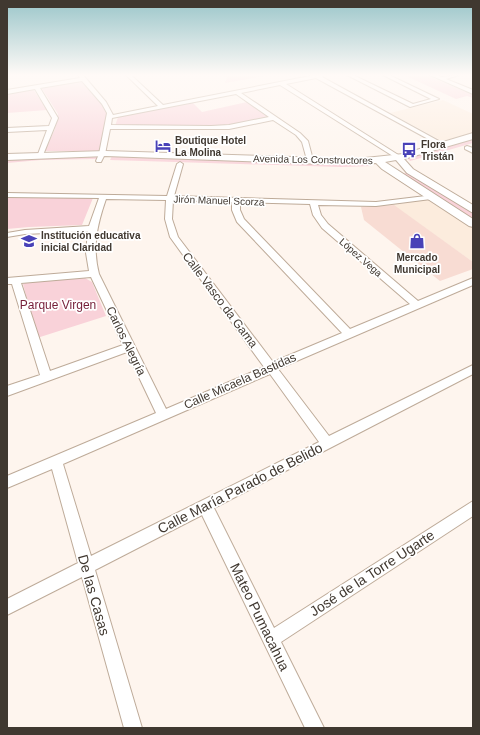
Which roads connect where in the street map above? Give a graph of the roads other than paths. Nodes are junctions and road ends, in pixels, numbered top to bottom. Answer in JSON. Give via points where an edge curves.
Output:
{"nodes":[{"id":1,"x":51,"y":109,"type":"edge"},
{"id":2,"x":108,"y":109,"type":"edge"},
{"id":3,"x":150,"y":109,"type":"edge"},
{"id":4,"x":261,"y":109,"type":"edge"},
{"id":5,"x":322,"y":109,"type":"edge"},
{"id":6,"x":380,"y":109,"type":"edge"},
{"id":7,"x":110,"y":117,"type":"junction"},
{"id":8,"x":273,"y":118,"type":"junction"},
{"id":9,"x":108,"y":127,"type":"junction"},
{"id":10,"x":52,"y":128,"type":"junction"},
{"id":11,"x":7,"y":130,"type":"edge"},
{"id":12,"x":473,"y":136,"type":"edge"},
{"id":13,"x":444,"y":145,"type":"junction"},
{"id":14,"x":471,"y":148,"type":"edge"},
{"id":15,"x":41,"y":154,"type":"junction"},
{"id":16,"x":7,"y":157,"type":"edge"},
{"id":17,"x":398,"y":157,"type":"junction"},
{"id":18,"x":100,"y":158,"type":"junction"},
{"id":19,"x":310,"y":160,"type":"junction"},
{"id":20,"x":382,"y":163,"type":"junction"},
{"id":21,"x":7,"y":164,"type":"edge"},
{"id":22,"x":180,"y":164,"type":"junction"},
{"id":23,"x":406,"y":165,"type":"junction"},
{"id":24,"x":7,"y":195,"type":"edge"},
{"id":25,"x":103,"y":197,"type":"junction"},
{"id":26,"x":431,"y":197,"type":"junction"},
{"id":27,"x":170,"y":198,"type":"junction"},
{"id":28,"x":236,"y":200,"type":"junction"},
{"id":29,"x":313,"y":202,"type":"junction"},
{"id":30,"x":473,"y":210,"type":"edge"},
{"id":31,"x":473,"y":224,"type":"edge"},
{"id":32,"x":91,"y":228,"type":"junction"},
{"id":33,"x":7,"y":235,"type":"edge"},
{"id":34,"x":94,"y":274,"type":"junction"},
{"id":35,"x":11,"y":281,"type":"edge"},
{"id":36,"x":472,"y":283,"type":"edge"},
{"id":37,"x":417,"y":305,"type":"junction"},
{"id":38,"x":349,"y":334,"type":"junction"},
{"id":39,"x":129,"y":347,"type":"junction"},
{"id":40,"x":271,"y":368,"type":"junction"},
{"id":41,"x":473,"y":369,"type":"edge"},
{"id":42,"x":46,"y":377,"type":"junction"},
{"id":43,"x":7,"y":391,"type":"edge"},
{"id":44,"x":163,"y":415,"type":"junction"},
{"id":45,"x":327,"y":443,"type":"junction"},
{"id":46,"x":56,"y":461,"type":"junction"},
{"id":47,"x":7,"y":482,"type":"edge"},
{"id":48,"x":205,"y":506,"type":"junction"},
{"id":49,"x":473,"y":508,"type":"edge"},
{"id":50,"x":86,"y":567,"type":"junction"},
{"id":51,"x":7,"y":607,"type":"edge"},
{"id":52,"x":271,"y":639,"type":"junction"},
{"id":53,"x":132,"y":728,"type":"edge"},
{"id":54,"x":315,"y":728,"type":"edge"}],
"edges":[{"from":1,"to":10,"type":"street","via":[[54,118]]},
{"from":2,"to":7,"type":"street"},
{"from":3,"to":7,"type":"street"},
{"from":4,"to":8,"type":"street"},
{"from":5,"to":17,"type":"street"},
{"from":6,"to":13,"type":"street"},
{"from":7,"to":9,"type":"street"},
{"from":8,"to":9,"type":"street","via":[[211,128]]},
{"from":8,"to":19,"type":"street","via":[[305,141]]},
{"from":9,"to":18,"type":"street"},
{"from":10,"to":11,"type":"street"},
{"from":10,"to":15,"type":"street"},
{"from":12,"to":13,"type":"street","name":"Avenida Los Constructores"},
{"from":13,"to":17,"type":"street","name":"Avenida Los Constructores"},
{"from":14,"to":23,"type":"street","name":"Avenida Los Constructores"},
{"from":15,"to":16,"type":"street","name":"Avenida Los Constructores"},
{"from":15,"to":18,"type":"street","name":"Avenida Los Constructores"},
{"from":17,"to":20,"type":"street","name":"Avenida Los Constructores"},
{"from":17,"to":23,"type":"street"},
{"from":18,"to":19,"type":"street","name":"Avenida Los Constructores"},
{"from":18,"to":21,"type":"street","name":"Avenida Los Constructores"},
{"from":18,"to":22,"type":"street","name":"Avenida Los Constructores"},
{"from":19,"to":20,"type":"street","name":"Avenida Los Constructores"},
{"from":20,"to":22,"type":"street","name":"Avenida Los Constructores"},
{"from":20,"to":23,"type":"street","name":"Avenida Los Constructores"},
{"from":20,"to":26,"type":"street"},
{"from":22,"to":27,"type":"street","name":"Calle Vasco da Gama"},
{"from":23,"to":30,"type":"street","via":[[410,171]]},
{"from":24,"to":25,"type":"street","name":"Jirón Manuel Scorza","via":[[62,194]]},
{"from":25,"to":27,"type":"street","name":"Jirón Manuel Scorza"},
{"from":25,"to":32,"type":"street","name":"Carlos Alegría"},
{"from":26,"to":29,"type":"street","name":"Jirón Manuel Scorza","via":[[376,204]]},
{"from":26,"to":31,"type":"street"},
{"from":27,"to":28,"type":"street","name":"Jirón Manuel Scorza"},
{"from":27,"to":40,"type":"street","name":"Calle Vasco da Gama","via":[[168,220],[174,237]]},
{"from":28,"to":29,"type":"street","name":"Jirón Manuel Scorza"},
{"from":28,"to":38,"type":"street","via":[[240,220]]},
{"from":29,"to":37,"type":"street","name":"López Vega","via":[[317,215],[325,226]]},
{"from":32,"to":33,"type":"street"},
{"from":32,"to":34,"type":"street","name":"Carlos Alegría","via":[[90,252]]},
{"from":34,"to":35,"type":"street"},
{"from":34,"to":39,"type":"street","name":"Carlos Alegría"},
{"from":35,"to":42,"type":"street"},
{"from":36,"to":37,"type":"street","name":"Calle Micaela Bastidas"},
{"from":37,"to":38,"type":"street","name":"Calle Micaela Bastidas"},
{"from":38,"to":40,"type":"street","name":"Calle Micaela Bastidas"},
{"from":39,"to":42,"type":"street"},
{"from":39,"to":44,"type":"street","name":"Carlos Alegría"},
{"from":40,"to":44,"type":"street","name":"Calle Micaela Bastidas"},
{"from":40,"to":45,"type":"street","name":"Calle Vasco da Gama"},
{"from":41,"to":45,"type":"street","name":"Calle María Parado de Belido"},
{"from":42,"to":43,"type":"street"},
{"from":44,"to":46,"type":"street","name":"Calle Micaela Bastidas"},
{"from":45,"to":48,"type":"street","name":"Calle María Parado de Belido"},
{"from":46,"to":47,"type":"street","name":"Calle Micaela Bastidas"},
{"from":46,"to":50,"type":"street","name":"De las Casas"},
{"from":48,"to":50,"type":"street","name":"Calle María Parado de Belido"},
{"from":48,"to":52,"type":"street","name":"Mateo Pumacahua"},
{"from":49,"to":52,"type":"street","name":"José de la Torre Ugarte"},
{"from":50,"to":51,"type":"street","name":"Calle María Parado de Belido"},
{"from":50,"to":53,"type":"street","name":"De las Casas"},
{"from":52,"to":54,"type":"street","name":"Mateo Pumacahua"}]}
